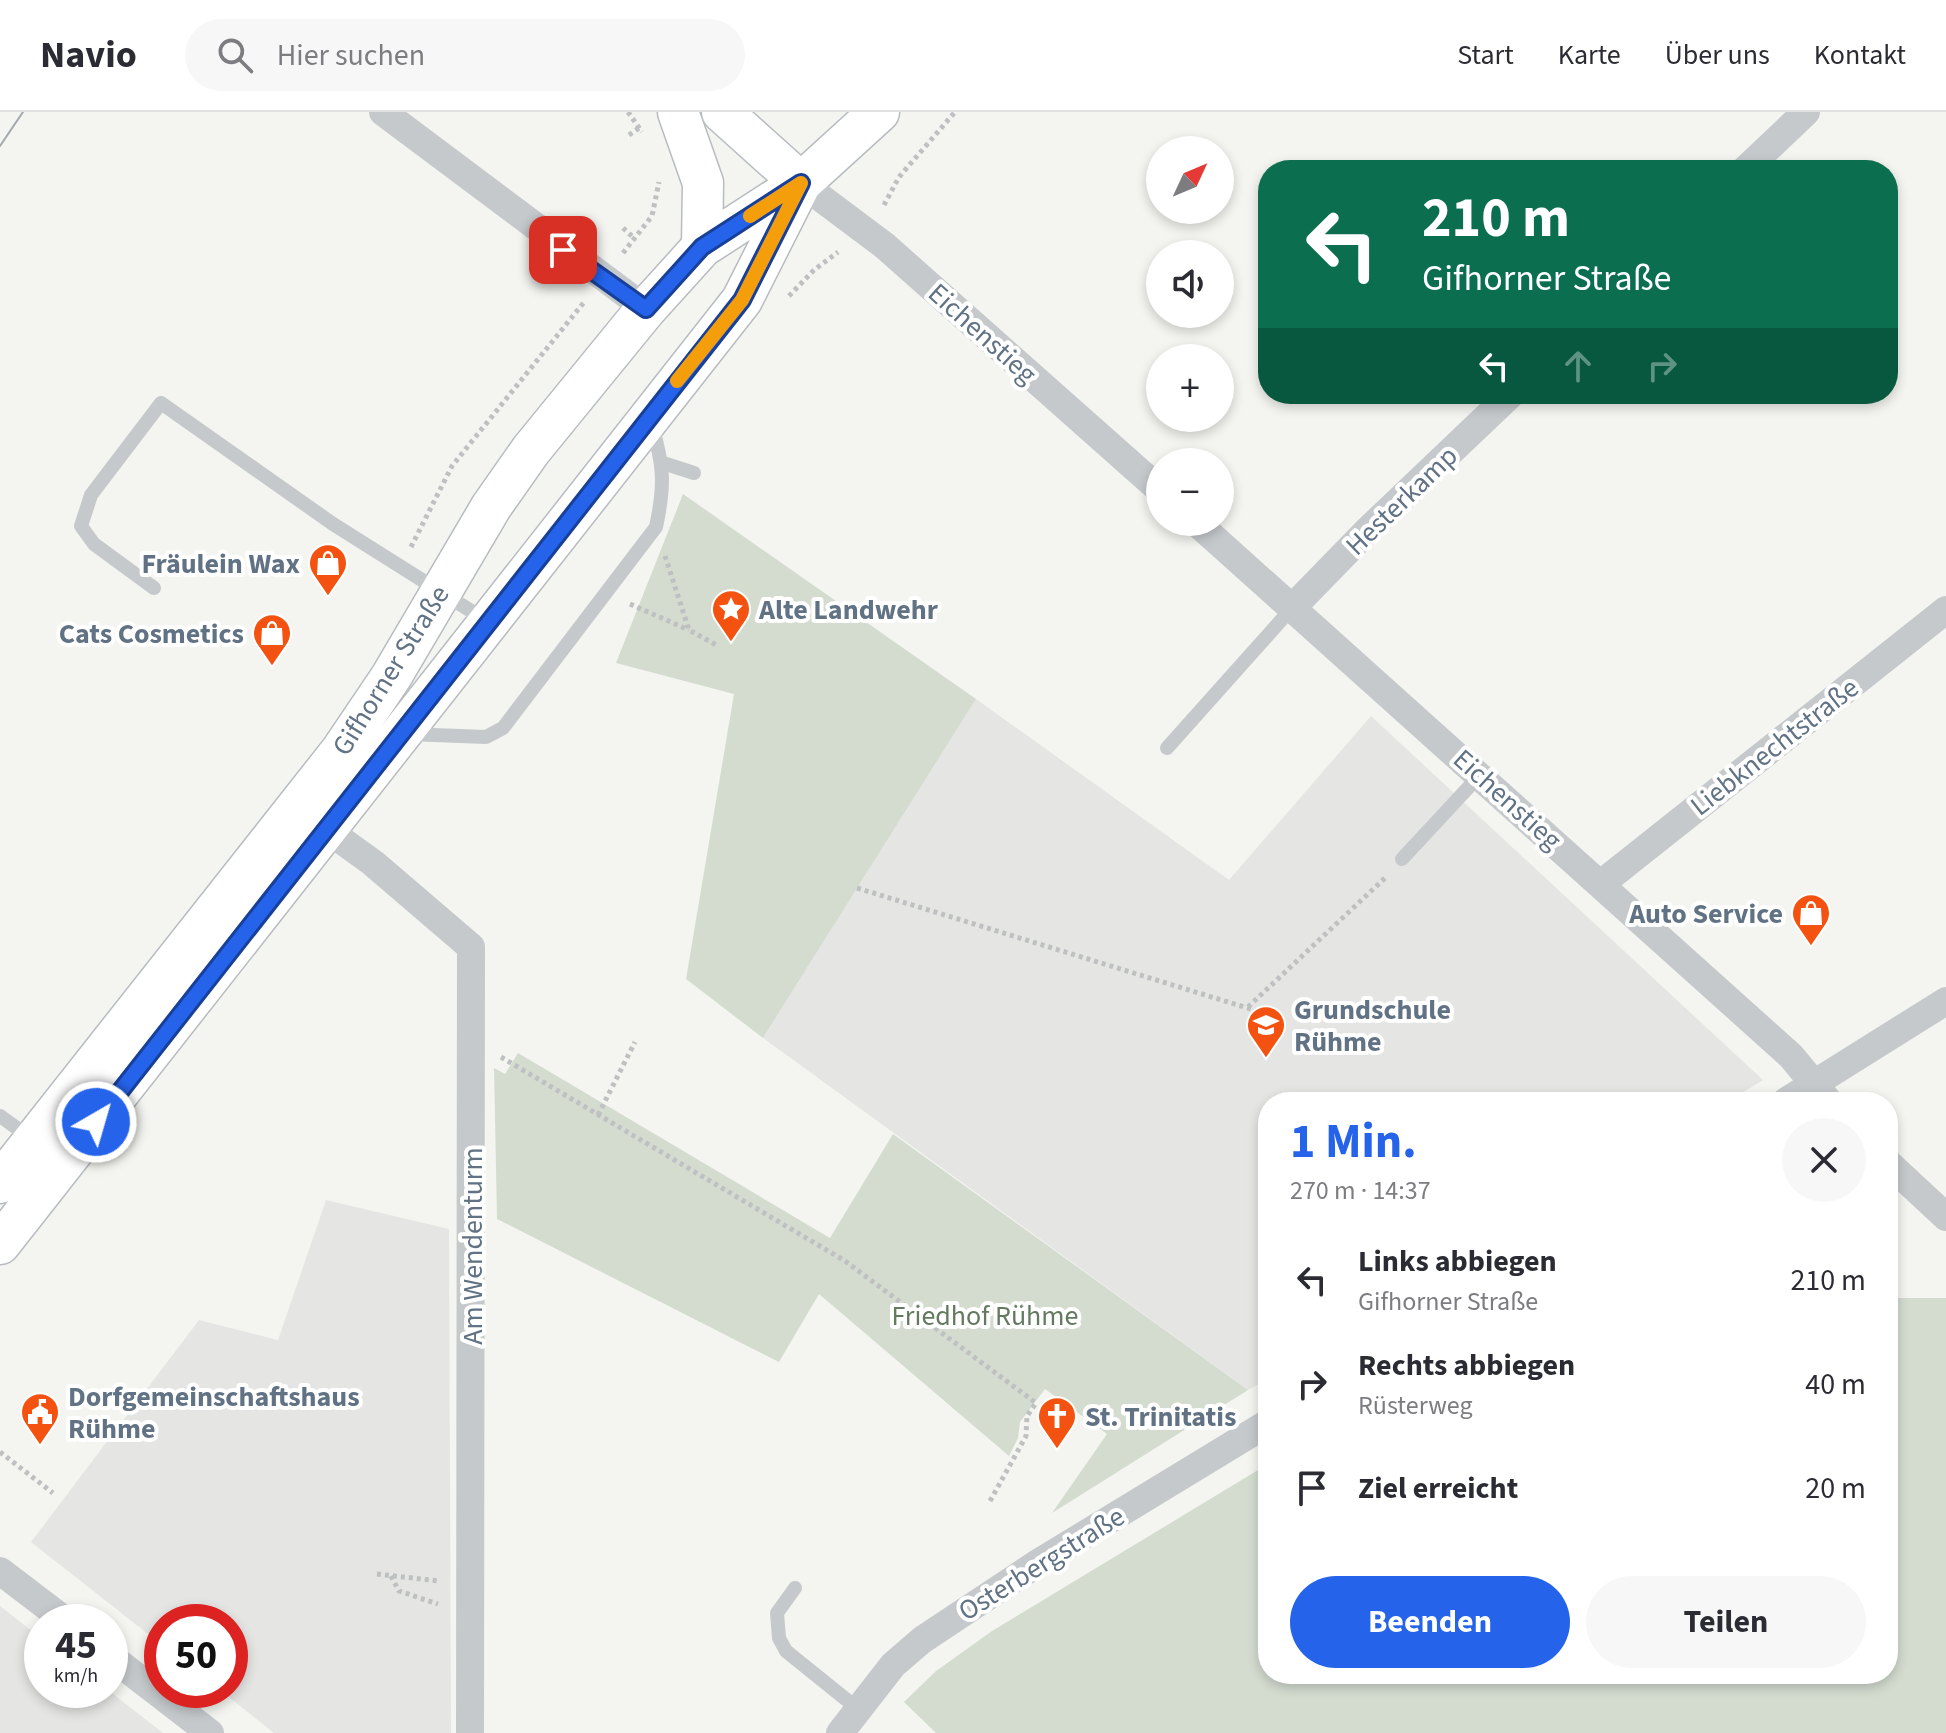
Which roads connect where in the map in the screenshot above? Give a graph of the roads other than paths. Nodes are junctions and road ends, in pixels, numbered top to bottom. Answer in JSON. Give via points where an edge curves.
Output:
{"nodes":[{"id":1,"x":383,"y":112,"type":"edge"},
{"id":2,"x":678,"y":112,"type":"edge"},
{"id":3,"x":722,"y":112,"type":"edge"},
{"id":4,"x":766,"y":112,"type":"edge"},
{"id":5,"x":879,"y":112,"type":"edge"},
{"id":6,"x":1806,"y":112,"type":"edge"},
{"id":7,"x":1756,"y":160,"type":"edge"},
{"id":8,"x":801,"y":183,"type":"junction"},
{"id":9,"x":702,"y":247,"type":"junction"},
{"id":10,"x":646,"y":309,"type":"junction"},
{"id":11,"x":1501,"y":404,"type":"edge"},
{"id":12,"x":649,"y":416,"type":"junction"},
{"id":13,"x":663,"y":463,"type":"junction"},
{"id":14,"x":694,"y":473,"type":"dead end"},
{"id":15,"x":1146,"y":478,"type":"edge"},
{"id":16,"x":1212,"y":536,"type":"edge"},
{"id":17,"x":154,"y":588,"type":"dead end"},
{"id":18,"x":441,"y":592,"type":"junction"},
{"id":19,"x":1292,"y":608,"type":"junction"},
{"id":20,"x":1946,"y":610,"type":"edge"},
{"id":21,"x":487,"y":621,"type":"junction"},
{"id":22,"x":399,"y":734,"type":"junction"},
{"id":23,"x":1167,"y":748,"type":"dead end"},
{"id":24,"x":1481,"y":775,"type":"junction"},
{"id":25,"x":326,"y":829,"type":"junction"},
{"id":26,"x":1402,"y":859,"type":"dead end"},
{"id":27,"x":1602,"y":883,"type":"junction"},
{"id":28,"x":1946,"y":1001,"type":"edge"},
{"id":29,"x":1821,"y":1092,"type":"edge"},
{"id":30,"x":1823,"y":1092,"type":"edge"},
{"id":31,"x":0,"y":1116,"type":"edge"},
{"id":32,"x":35,"y":1142,"type":"junction"},
{"id":33,"x":1898,"y":1172,"type":"edge"},
{"id":34,"x":0,"y":1183,"type":"edge"},
{"id":35,"x":1946,"y":1217,"type":"edge"},
{"id":36,"x":0,"y":1244,"type":"edge"},
{"id":37,"x":1258,"y":1429,"type":"edge"},
{"id":38,"x":0,"y":1571,"type":"edge"},
{"id":39,"x":795,"y":1588,"type":"dead end"},
{"id":40,"x":43,"y":1604,"type":"edge"},
{"id":41,"x":128,"y":1670,"type":"edge"},
{"id":42,"x":858,"y":1709,"type":"junction"},
{"id":43,"x":210,"y":1733,"type":"edge"},
{"id":44,"x":470,"y":1733,"type":"edge"},
{"id":45,"x":841,"y":1733,"type":"edge"}],
"edges":[{"from":1,"to":10,"type":"street"},
{"from":2,"to":9,"type":"main road","via":[[703,183]]},
{"from":3,"to":8,"type":"main road"},
{"from":4,"to":8,"type":"main road"},
{"from":5,"to":8,"type":"main road","name":"Gifhorner Straße"},
{"from":6,"to":7,"type":"street"},
{"from":8,"to":9,"type":"main road","name":"Gifhorner Straße"},
{"from":8,"to":12,"type":"main road","name":"Gifhorner Straße","via":[[742,300]]},
{"from":8,"to":15,"type":"street","name":"Eichenstieg","via":[[885,246]]},
{"from":9,"to":10,"type":"main road","name":"Gifhorner Straße"},
{"from":10,"to":18,"type":"main road","name":"Gifhorner Straße","via":[[531,450]]},
{"from":11,"to":19,"type":"street","name":"Hesterkamp"},
{"from":12,"to":13,"type":"lane"},
{"from":12,"to":21,"type":"main road","name":"Gifhorner Straße"},
{"from":13,"to":14,"type":"lane"},
{"from":13,"to":22,"type":"lane","via":[[656,527],[503,728],[486,737]]},
{"from":16,"to":19,"type":"street","name":"Eichenstieg"},
{"from":17,"to":18,"type":"lane","via":[[94,544],[81,526],[91,495],[161,403],[333,524]]},
{"from":18,"to":21,"type":"lane"},
{"from":18,"to":32,"type":"main road","name":"Gifhorner Straße","via":[[341,751]]},
{"from":19,"to":23,"type":"lane"},
{"from":19,"to":24,"type":"street","name":"Eichenstieg"},
{"from":20,"to":27,"type":"street","name":"Liebknechtstraße"},
{"from":21,"to":22,"type":"main road","name":"Gifhorner Straße"},
{"from":22,"to":25,"type":"main road","name":"Gifhorner Straße"},
{"from":24,"to":26,"type":"lane"},
{"from":24,"to":27,"type":"street","name":"Eichenstieg"},
{"from":25,"to":36,"type":"main road","name":"Gifhorner Straße"},
{"from":25,"to":44,"type":"street","name":"Am Wendenturm","via":[[471,947]]},
{"from":27,"to":29,"type":"street","name":"Eichenstieg","via":[[1791,1056]]},
{"from":28,"to":30,"type":"street"},
{"from":31,"to":32,"type":"lane"},
{"from":32,"to":34,"type":"main road","name":"Gifhorner Straße"},
{"from":33,"to":35,"type":"street"},
{"from":37,"to":42,"type":"street","name":"Osterbergstraße","via":[[922,1640],[893,1665]]},
{"from":38,"to":40,"type":"street"},
{"from":39,"to":42,"type":"lane","via":[[777,1613],[779,1638],[786,1651]]},
{"from":41,"to":43,"type":"street"},
{"from":42,"to":45,"type":"street","name":"Osterbergstraße"}]}
